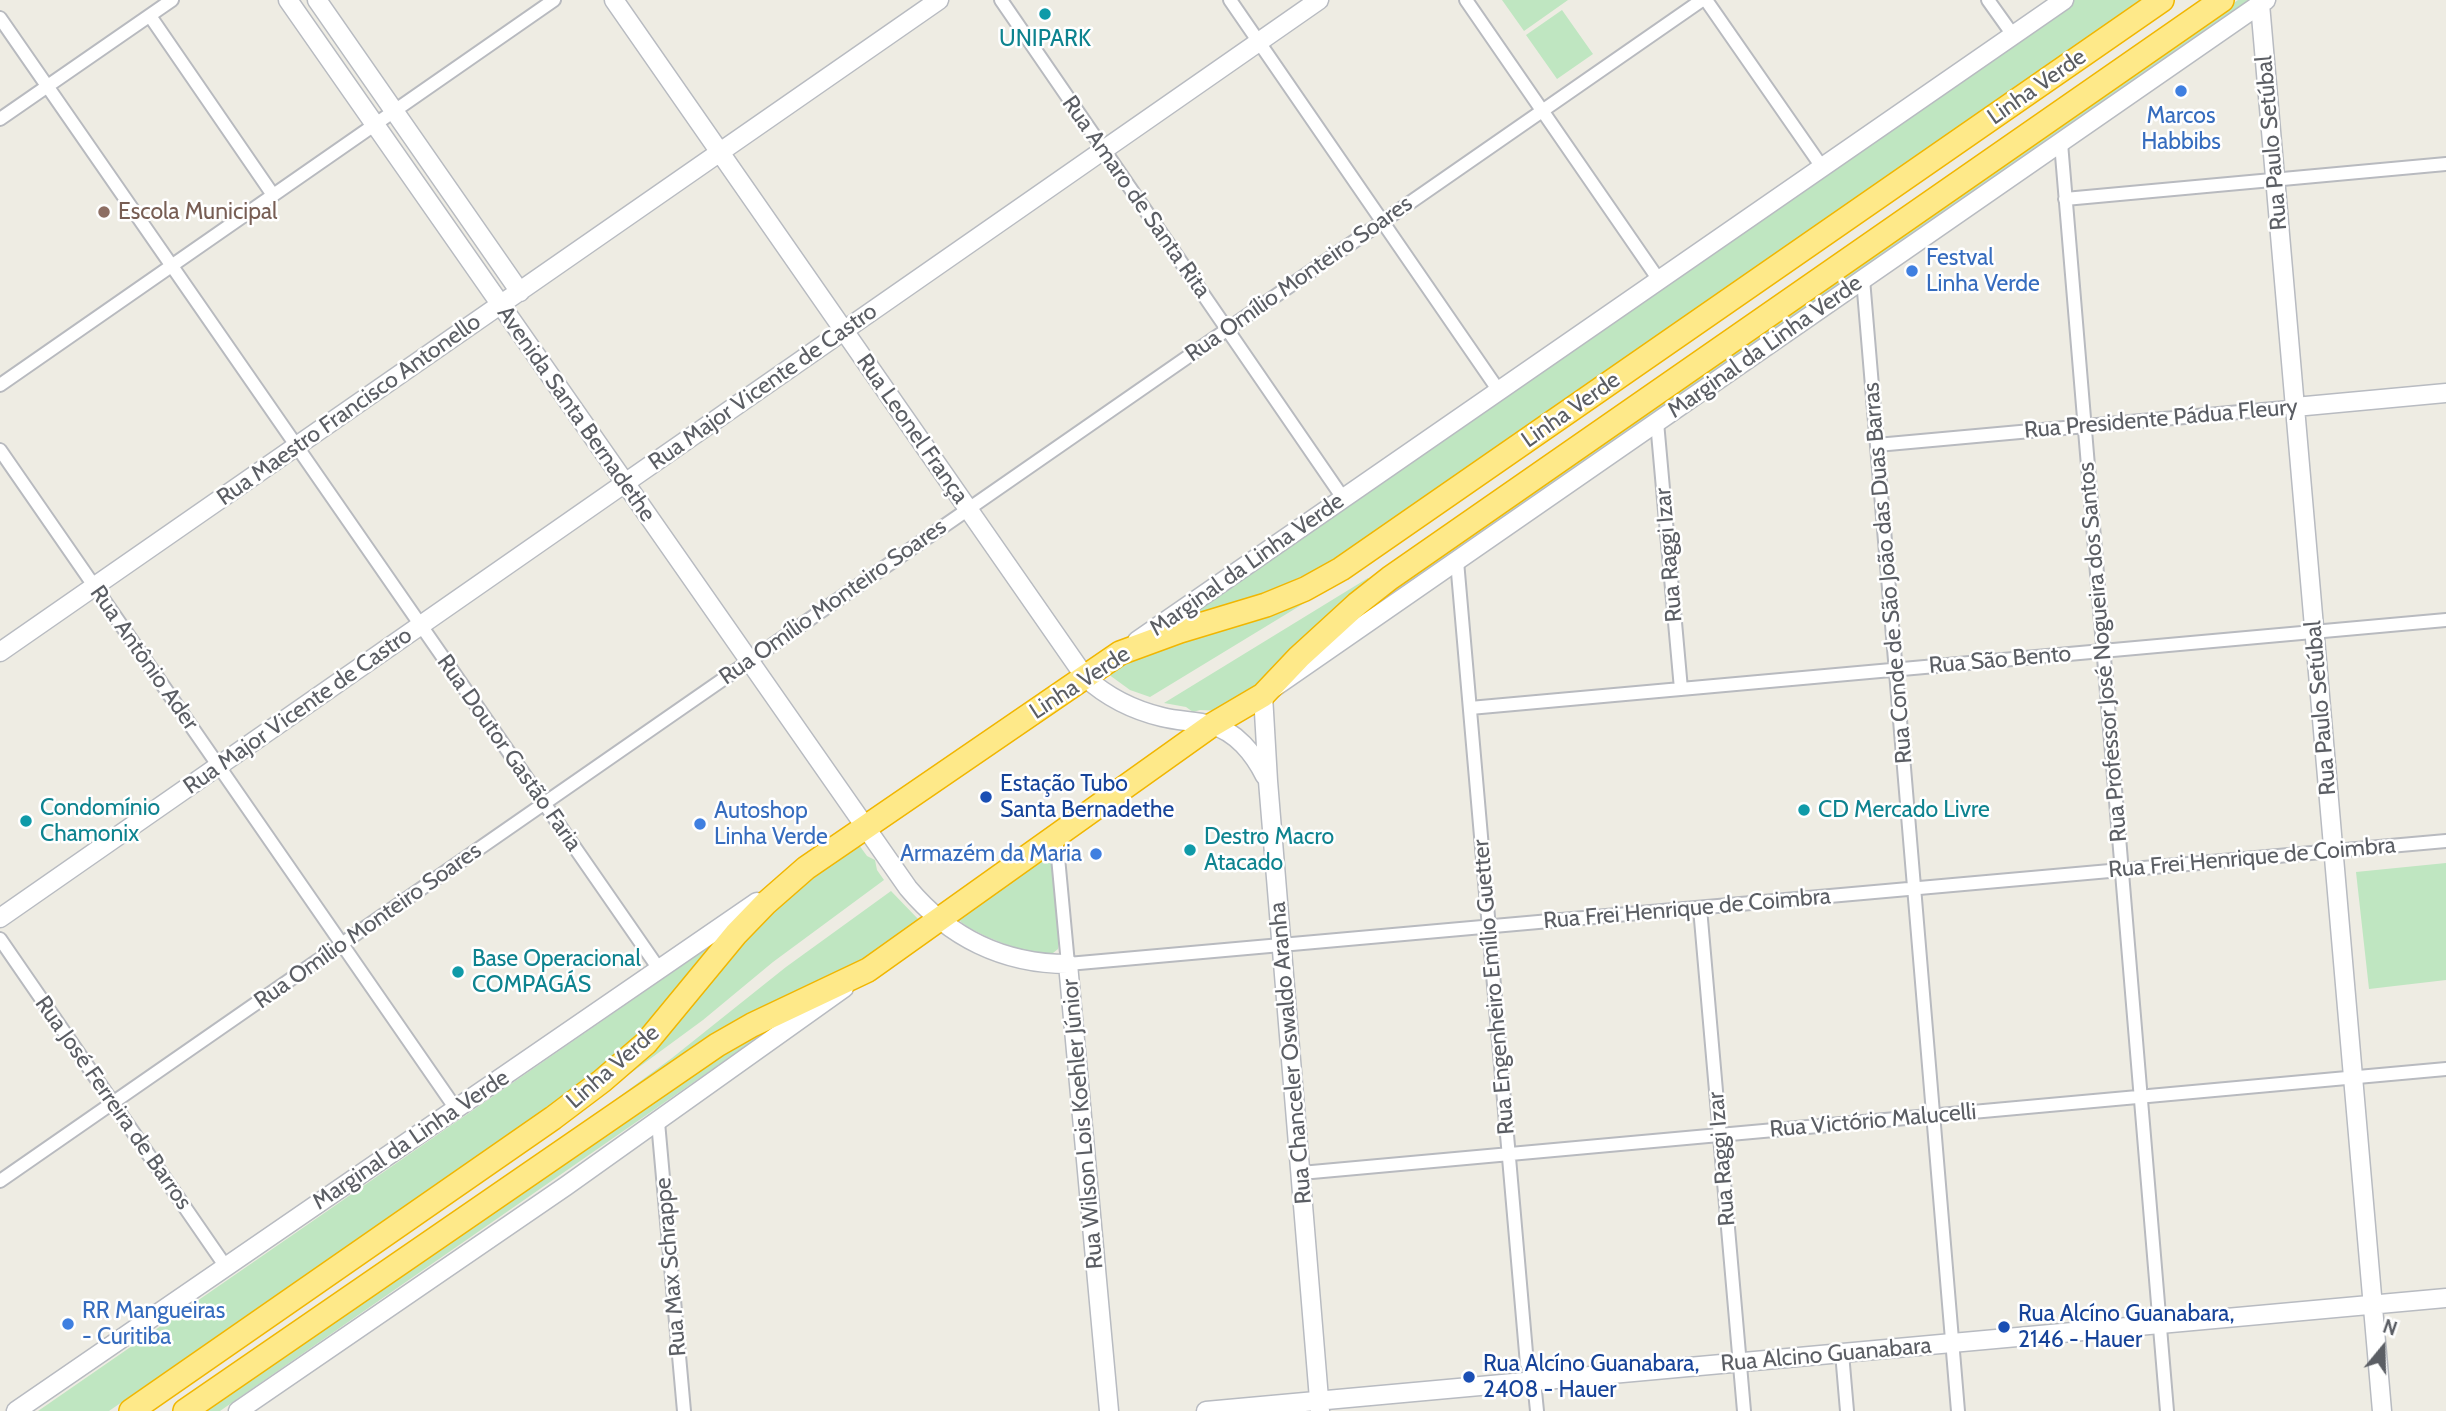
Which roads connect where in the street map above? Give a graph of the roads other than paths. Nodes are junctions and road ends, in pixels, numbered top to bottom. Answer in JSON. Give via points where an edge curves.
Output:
{"nodes":[{"id":1,"x":172,"y":0,"type":"edge"},
{"id":2,"x":288,"y":0,"type":"edge"},
{"id":3,"x":317,"y":0,"type":"edge"},
{"id":4,"x":554,"y":0,"type":"edge"},
{"id":5,"x":614,"y":0,"type":"edge"},
{"id":6,"x":939,"y":0,"type":"edge"},
{"id":7,"x":1001,"y":0,"type":"edge"},
{"id":8,"x":1230,"y":0,"type":"edge"},
{"id":9,"x":1320,"y":0,"type":"edge"},
{"id":10,"x":1466,"y":0,"type":"edge"},
{"id":11,"x":1704,"y":0,"type":"edge"},
{"id":12,"x":1988,"y":0,"type":"edge"},
{"id":13,"x":2064,"y":0,"type":"edge"},
{"id":14,"x":2162,"y":0,"type":"edge"},
{"id":15,"x":2222,"y":0,"type":"edge"},
{"id":16,"x":2263,"y":2,"type":"edge"},
{"id":17,"x":150,"y":16,"type":"junction"},
{"id":18,"x":0,"y":18,"type":"edge"},
{"id":19,"x":2013,"y":35,"type":"junction"},
{"id":20,"x":1259,"y":42,"type":"junction"},
{"id":21,"x":48,"y":86,"type":"junction"},
{"id":22,"x":394,"y":111,"type":"junction"},
{"id":23,"x":1542,"y":111,"type":"junction"},
{"id":24,"x":0,"y":119,"type":"edge"},
{"id":25,"x":375,"y":124,"type":"junction"},
{"id":26,"x":2061,"y":143,"type":"junction"},
{"id":27,"x":1104,"y":150,"type":"junction"},
{"id":28,"x":720,"y":152,"type":"junction"},
{"id":29,"x":2446,"y":164,"type":"edge"},
{"id":30,"x":1822,"y":167,"type":"junction"},
{"id":31,"x":2276,"y":180,"type":"junction"},
{"id":32,"x":273,"y":195,"type":"junction"},
{"id":33,"x":2065,"y":199,"type":"junction"},
{"id":34,"x":1382,"y":222,"type":"junction"},
{"id":35,"x":172,"y":266,"type":"junction"},
{"id":36,"x":1863,"y":279,"type":"junction"},
{"id":37,"x":1659,"y":280,"type":"junction"},
{"id":38,"x":520,"y":292,"type":"junction"},
{"id":39,"x":501,"y":305,"type":"junction"},
{"id":40,"x":1227,"y":329,"type":"junction"},
{"id":41,"x":844,"y":331,"type":"junction"},
{"id":42,"x":0,"y":385,"type":"edge"},
{"id":43,"x":1499,"y":391,"type":"junction"},
{"id":44,"x":2446,"y":393,"type":"edge"},
{"id":45,"x":2295,"y":407,"type":"junction"},
{"id":46,"x":1657,"y":422,"type":"junction"},
{"id":47,"x":2084,"y":426,"type":"junction"},
{"id":48,"x":1877,"y":445,"type":"junction"},
{"id":49,"x":296,"y":446,"type":"junction"},
{"id":50,"x":0,"y":450,"type":"edge"},
{"id":51,"x":625,"y":484,"type":"junction"},
{"id":52,"x":1343,"y":498,"type":"junction"},
{"id":53,"x":968,"y":509,"type":"junction"},
{"id":54,"x":1457,"y":561,"type":"junction"},
{"id":55,"x":94,"y":586,"type":"junction"},
{"id":56,"x":2446,"y":620,"type":"edge"},
{"id":57,"x":421,"y":626,"type":"junction"},
{"id":58,"x":2315,"y":632,"type":"junction"},
{"id":59,"x":2103,"y":651,"type":"junction"},
{"id":60,"x":0,"y":652,"type":"edge"},
{"id":61,"x":1120,"y":653,"type":"junction"},
{"id":62,"x":749,"y":661,"type":"junction"},
{"id":63,"x":1896,"y":670,"type":"junction"},
{"id":64,"x":1085,"y":677,"type":"junction"},
{"id":65,"x":1681,"y":689,"type":"junction"},
{"id":66,"x":1263,"y":695,"type":"junction"},
{"id":67,"x":1470,"y":708,"type":"junction"},
{"id":68,"x":1212,"y":725,"type":"junction"},
{"id":69,"x":219,"y":766,"type":"junction"},
{"id":70,"x":1268,"y":781,"type":"junction"},
{"id":71,"x":544,"y":803,"type":"junction"},
{"id":72,"x":865,"y":828,"type":"junction"},
{"id":73,"x":1056,"y":836,"type":"junction"},
{"id":74,"x":2446,"y":841,"type":"edge"},
{"id":75,"x":2333,"y":851,"type":"junction"},
{"id":76,"x":806,"y":868,"type":"junction"},
{"id":77,"x":2122,"y":870,"type":"junction"},
{"id":78,"x":1914,"y":888,"type":"junction"},
{"id":79,"x":1700,"y":908,"type":"junction"},
{"id":80,"x":0,"y":918,"type":"edge"},
{"id":81,"x":938,"y":920,"type":"junction"},
{"id":82,"x":1489,"y":927,"type":"junction"},
{"id":83,"x":0,"y":939,"type":"edge"},
{"id":84,"x":342,"y":943,"type":"junction"},
{"id":85,"x":1282,"y":945,"type":"junction"},
{"id":86,"x":1068,"y":964,"type":"junction"},
{"id":87,"x":659,"y":970,"type":"junction"},
{"id":88,"x":868,"y":970,"type":"junction"},
{"id":89,"x":2446,"y":1069,"type":"edge"},
{"id":90,"x":2353,"y":1078,"type":"junction"},
{"id":91,"x":2141,"y":1097,"type":"junction"},
{"id":92,"x":113,"y":1103,"type":"junction"},
{"id":93,"x":456,"y":1109,"type":"junction"},
{"id":94,"x":1934,"y":1116,"type":"junction"},
{"id":95,"x":658,"y":1122,"type":"junction"},
{"id":96,"x":1720,"y":1135,"type":"junction"},
{"id":97,"x":1508,"y":1154,"type":"junction"},
{"id":98,"x":1301,"y":1173,"type":"junction"},
{"id":99,"x":0,"y":1181,"type":"edge"},
{"id":100,"x":226,"y":1267,"type":"junction"},
{"id":101,"x":2446,"y":1298,"type":"edge"},
{"id":102,"x":2372,"y":1305,"type":"junction"},
{"id":103,"x":2160,"y":1325,"type":"junction"},
{"id":104,"x":1953,"y":1343,"type":"junction"},
{"id":105,"x":1842,"y":1353,"type":"junction"},
{"id":106,"x":1739,"y":1363,"type":"junction"},
{"id":107,"x":1534,"y":1381,"type":"junction"},
{"id":108,"x":1319,"y":1406,"type":"edge"},
{"id":109,"x":248,"y":1408,"type":"edge"},
{"id":110,"x":16,"y":1411,"type":"edge"},
{"id":111,"x":131,"y":1411,"type":"edge"},
{"id":112,"x":185,"y":1411,"type":"edge"},
{"id":113,"x":684,"y":1411,"type":"edge"},
{"id":114,"x":1109,"y":1411,"type":"edge"},
{"id":115,"x":1206,"y":1411,"type":"edge"},
{"id":116,"x":1537,"y":1411,"type":"edge"},
{"id":117,"x":1744,"y":1411,"type":"edge"},
{"id":118,"x":1847,"y":1411,"type":"edge"},
{"id":119,"x":1958,"y":1411,"type":"edge"},
{"id":120,"x":2167,"y":1411,"type":"edge"},
{"id":121,"x":2382,"y":1411,"type":"edge"}],
"edges":[{"from":1,"to":17,"type":"street"},
{"from":2,"to":25,"type":"main road","name":"Avenida Santa Bernadethe"},
{"from":3,"to":22,"type":"main road","name":"Avenida Santa Bernadethe"},
{"from":4,"to":22,"type":"street"},
{"from":5,"to":28,"type":"main road","name":"Rua Leonel França"},
{"from":6,"to":28,"type":"main road","name":"Rua Maestro Francisco Antonello"},
{"from":7,"to":27,"type":"street","name":"Rua Amaro de Santa Rita"},
{"from":8,"to":20,"type":"street"},
{"from":9,"to":20,"type":"main road","name":"Rua Major Vicente de Castro"},
{"from":10,"to":23,"type":"street"},
{"from":11,"to":23,"type":"street","name":"Rua Omílio Monteiro Soares"},
{"from":11,"to":30,"type":"street"},
{"from":12,"to":19,"type":"street"},
{"from":13,"to":19,"type":"main road","name":"Marginal da Linha Verde"},
{"from":14,"to":61,"type":"highway","name":"Linha Verde","via":[[1341,569],[1276,602]]},
{"from":15,"to":66,"type":"highway","name":"Linha Verde","via":[[1390,578],[1299,657]]},
{"from":16,"to":26,"type":"main road","name":"Marginal da Linha Verde"},
{"from":16,"to":31,"type":"main road","name":"Rua Paulo Setúbal"},
{"from":17,"to":21,"type":"street"},
{"from":17,"to":32,"type":"street"},
{"from":18,"to":21,"type":"street","name":"Rua Doutor Gastão Faria"},
{"from":19,"to":30,"type":"main road","name":"Marginal da Linha Verde"},
{"from":20,"to":27,"type":"main road","name":"Rua Major Vicente de Castro"},
{"from":20,"to":34,"type":"street"},
{"from":21,"to":24,"type":"street"},
{"from":21,"to":35,"type":"street","name":"Rua Doutor Gastão Faria"},
{"from":22,"to":25,"type":"street"},
{"from":22,"to":38,"type":"main road","name":"Avenida Santa Bernadethe"},
{"from":23,"to":34,"type":"street","name":"Rua Omílio Monteiro Soares"},
{"from":23,"to":37,"type":"street"},
{"from":25,"to":32,"type":"street"},
{"from":25,"to":39,"type":"main road","name":"Avenida Santa Bernadethe"},
{"from":26,"to":33,"type":"street","name":"Rua Professor José Nogueira dos Santos"},
{"from":26,"to":36,"type":"main road","name":"Marginal da Linha Verde"},
{"from":27,"to":40,"type":"street","name":"Rua Amaro de Santa Rita"},
{"from":27,"to":41,"type":"main road","name":"Rua Major Vicente de Castro"},
{"from":28,"to":38,"type":"main road","name":"Rua Maestro Francisco Antonello"},
{"from":28,"to":41,"type":"main road","name":"Rua Leonel França"},
{"from":29,"to":31,"type":"street"},
{"from":30,"to":37,"type":"main road","name":"Marginal da Linha Verde"},
{"from":31,"to":33,"type":"street"},
{"from":31,"to":45,"type":"main road","name":"Rua Paulo Setúbal"},
{"from":32,"to":35,"type":"street"},
{"from":33,"to":47,"type":"street","name":"Rua Professor José Nogueira dos Santos"},
{"from":34,"to":40,"type":"street","name":"Rua Omílio Monteiro Soares"},
{"from":34,"to":43,"type":"street"},
{"from":35,"to":42,"type":"street"},
{"from":35,"to":49,"type":"street","name":"Rua Doutor Gastão Faria"},
{"from":36,"to":46,"type":"main road","name":"Marginal da Linha Verde"},
{"from":36,"to":48,"type":"street","name":"Rua Conde de São João das Duas Barras"},
{"from":37,"to":43,"type":"main road","name":"Marginal da Linha Verde"},
{"from":38,"to":39,"type":"main road","name":"Rua Maestro Francisco Antonello"},
{"from":39,"to":49,"type":"main road","name":"Rua Maestro Francisco Antonello"},
{"from":39,"to":51,"type":"main road","name":"Avenida Santa Bernadethe"},
{"from":40,"to":52,"type":"street","name":"Rua Amaro de Santa Rita"},
{"from":40,"to":53,"type":"street","name":"Rua Omílio Monteiro Soares"},
{"from":41,"to":51,"type":"main road","name":"Rua Major Vicente de Castro"},
{"from":41,"to":53,"type":"main road","name":"Rua Leonel França"},
{"from":43,"to":52,"type":"main road","name":"Marginal da Linha Verde"},
{"from":44,"to":45,"type":"main road","name":"Rua Presidente Pádua Fleury"},
{"from":45,"to":47,"type":"street","name":"Rua Presidente Pádua Fleury"},
{"from":45,"to":58,"type":"main road","name":"Rua Paulo Setúbal"},
{"from":46,"to":54,"type":"main road","name":"Marginal da Linha Verde"},
{"from":46,"to":65,"type":"street","name":"Rua Raggi Izar"},
{"from":47,"to":48,"type":"street","name":"Rua Presidente Pádua Fleury"},
{"from":47,"to":59,"type":"street","name":"Rua Professor José Nogueira dos Santos"},
{"from":48,"to":63,"type":"street","name":"Rua Conde de São João das Duas Barras"},
{"from":49,"to":55,"type":"main road","name":"Rua Maestro Francisco Antonello"},
{"from":49,"to":57,"type":"street","name":"Rua Doutor Gastão Faria"},
{"from":50,"to":55,"type":"street","name":"Rua Antônio Ader"},
{"from":51,"to":57,"type":"main road","name":"Rua Major Vicente de Castro"},
{"from":51,"to":62,"type":"main road","name":"Avenida Santa Bernadethe"},
{"from":52,"to":61,"type":"main road","name":"Marginal da Linha Verde"},
{"from":53,"to":62,"type":"street","name":"Rua Omílio Monteiro Soares"},
{"from":53,"to":64,"type":"main road","name":"Rua Leonel França"},
{"from":54,"to":66,"type":"main road","name":"Marginal da Linha Verde"},
{"from":54,"to":67,"type":"street","name":"Rua Engenheiro Emílio Guetter"},
{"from":55,"to":60,"type":"main road","name":"Rua Maestro Francisco Antonello"},
{"from":55,"to":69,"type":"street","name":"Rua Antônio Ader"},
{"from":56,"to":58,"type":"street","name":"Rua São Bento"},
{"from":57,"to":69,"type":"main road","name":"Rua Major Vicente de Castro"},
{"from":57,"to":71,"type":"street","name":"Rua Doutor Gastão Faria"},
{"from":58,"to":59,"type":"street","name":"Rua São Bento"},
{"from":58,"to":75,"type":"main road","name":"Rua Paulo Setúbal"},
{"from":59,"to":63,"type":"street","name":"Rua São Bento"},
{"from":59,"to":77,"type":"street","name":"Rua Professor José Nogueira dos Santos"},
{"from":61,"to":64,"type":"highway","name":"Linha Verde"},
{"from":62,"to":71,"type":"street","name":"Rua Omílio Monteiro Soares"},
{"from":62,"to":72,"type":"main road","name":"Avenida Santa Bernadethe"},
{"from":63,"to":65,"type":"street","name":"Rua São Bento"},
{"from":63,"to":78,"type":"street","name":"Rua Conde de São João das Duas Barras"},
{"from":64,"to":68,"type":"main road","name":"Rua Leonel França","via":[[1138,710]]},
{"from":64,"to":72,"type":"highway","name":"Linha Verde"},
{"from":65,"to":67,"type":"street","name":"Rua São Bento"},
{"from":66,"to":68,"type":"highway","name":"Linha Verde"},
{"from":66,"to":70,"type":"main road","name":"Rua Chanceler Oswaldo Aranha"},
{"from":67,"to":82,"type":"street","name":"Rua Engenheiro Emílio Guetter"},
{"from":68,"to":70,"type":"main road","name":"Rua Leonel França","via":[[1243,743]]},
{"from":68,"to":73,"type":"highway","name":"Linha Verde"},
{"from":69,"to":80,"type":"main road","name":"Rua Major Vicente de Castro"},
{"from":69,"to":84,"type":"street","name":"Rua Antônio Ader"},
{"from":70,"to":85,"type":"main road","name":"Rua Chanceler Oswaldo Aranha"},
{"from":71,"to":84,"type":"street","name":"Rua Omílio Monteiro Soares"},
{"from":71,"to":87,"type":"street","name":"Rua Doutor Gastão Faria"},
{"from":72,"to":76,"type":"highway","name":"Linha Verde"},
{"from":72,"to":81,"type":"main road","name":"Avenida Santa Bernadethe","via":[[908,888]]},
{"from":73,"to":81,"type":"highway","name":"Linha Verde"},
{"from":73,"to":86,"type":"street","name":"Rua Wilson Lois Koehler Júnior"},
{"from":74,"to":75,"type":"street","name":"Rua Frei Henrique de Coimbra"},
{"from":75,"to":77,"type":"street","name":"Rua Frei Henrique de Coimbra"},
{"from":75,"to":90,"type":"main road","name":"Rua Paulo Setúbal"},
{"from":76,"to":87,"type":"main road","name":"Marginal da Linha Verde"},
{"from":76,"to":111,"type":"highway","name":"Linha Verde","via":[[743,926],[646,1043],[601,1081]]},
{"from":77,"to":78,"type":"street","name":"Rua Frei Henrique de Coimbra"},
{"from":77,"to":91,"type":"street","name":"Rua Professor José Nogueira dos Santos"},
{"from":78,"to":79,"type":"street","name":"Rua Frei Henrique de Coimbra"},
{"from":78,"to":94,"type":"street","name":"Rua Conde de São João das Duas Barras"},
{"from":79,"to":82,"type":"street","name":"Rua Frei Henrique de Coimbra"},
{"from":79,"to":96,"type":"street","name":"Rua Raggi Izar"},
{"from":81,"to":86,"type":"main road","name":"Rua Frei Henrique de Coimbra","via":[[1007,956]]},
{"from":81,"to":88,"type":"highway","name":"Linha Verde"},
{"from":82,"to":85,"type":"street","name":"Rua Frei Henrique de Coimbra"},
{"from":82,"to":97,"type":"street","name":"Rua Engenheiro Emílio Guetter"},
{"from":83,"to":92,"type":"street","name":"Rua José Ferreira de Barros"},
{"from":84,"to":92,"type":"street","name":"Rua Omílio Monteiro Soares"},
{"from":84,"to":93,"type":"street","name":"Rua Antônio Ader"},
{"from":85,"to":86,"type":"street","name":"Rua Frei Henrique de Coimbra"},
{"from":85,"to":98,"type":"main road","name":"Rua Chanceler Oswaldo Aranha"},
{"from":86,"to":114,"type":"main road","name":"Rua Wilson Lois Koehler Júnior"},
{"from":87,"to":93,"type":"main road","name":"Marginal da Linha Verde"},
{"from":88,"to":95,"type":"main road"},
{"from":88,"to":112,"type":"highway","name":"Linha Verde","via":[[717,1045]]},
{"from":89,"to":90,"type":"street","name":"Rua Victório Malucelli"},
{"from":90,"to":91,"type":"street","name":"Rua Victório Malucelli"},
{"from":90,"to":102,"type":"main road","name":"Rua Paulo Setúbal"},
{"from":91,"to":94,"type":"street","name":"Rua Victório Malucelli"},
{"from":91,"to":103,"type":"street","name":"Rua Professor José Nogueira dos Santos"},
{"from":92,"to":99,"type":"street","name":"Rua Omílio Monteiro Soares"},
{"from":92,"to":100,"type":"street","name":"Rua José Ferreira de Barros"},
{"from":93,"to":100,"type":"main road","name":"Marginal da Linha Verde"},
{"from":94,"to":96,"type":"street","name":"Rua Victório Malucelli"},
{"from":94,"to":104,"type":"street","name":"Rua Conde de São João das Duas Barras"},
{"from":95,"to":109,"type":"main road"},
{"from":95,"to":113,"type":"street","name":"Rua Max Schrappe"},
{"from":96,"to":97,"type":"street","name":"Rua Victório Malucelli"},
{"from":96,"to":106,"type":"street","name":"Rua Raggi Izar"},
{"from":97,"to":98,"type":"street","name":"Rua Victório Malucelli"},
{"from":97,"to":107,"type":"street","name":"Rua Engenheiro Emílio Guetter","via":[[1527,1364]]},
{"from":98,"to":108,"type":"main road","name":"Rua Chanceler Oswaldo Aranha"},
{"from":100,"to":110,"type":"main road","name":"Marginal da Linha Verde"},
{"from":101,"to":102,"type":"main road","name":"Rua Alcino Guanabara"},
{"from":102,"to":103,"type":"main road","name":"Rua Alcino Guanabara"},
{"from":102,"to":121,"type":"main road","name":"Rua Paulo Setúbal"},
{"from":103,"to":104,"type":"main road","name":"Rua Alcino Guanabara"},
{"from":103,"to":120,"type":"street","name":"Rua Professor José Nogueira dos Santos"},
{"from":104,"to":105,"type":"main road","name":"Rua Alcino Guanabara"},
{"from":104,"to":119,"type":"street","name":"Rua Conde de São João das Duas Barras"},
{"from":105,"to":106,"type":"main road","name":"Rua Alcino Guanabara"},
{"from":105,"to":118,"type":"street"},
{"from":106,"to":107,"type":"main road","name":"Rua Alcino Guanabara"},
{"from":106,"to":117,"type":"street","name":"Rua Raggi Izar"},
{"from":107,"to":108,"type":"main road","name":"Rua Alcino Guanabara"},
{"from":107,"to":116,"type":"street","name":"Rua Engenheiro Emílio Guetter"},
{"from":108,"to":115,"type":"main road","name":"Rua Alcino Guanabara"}]}
